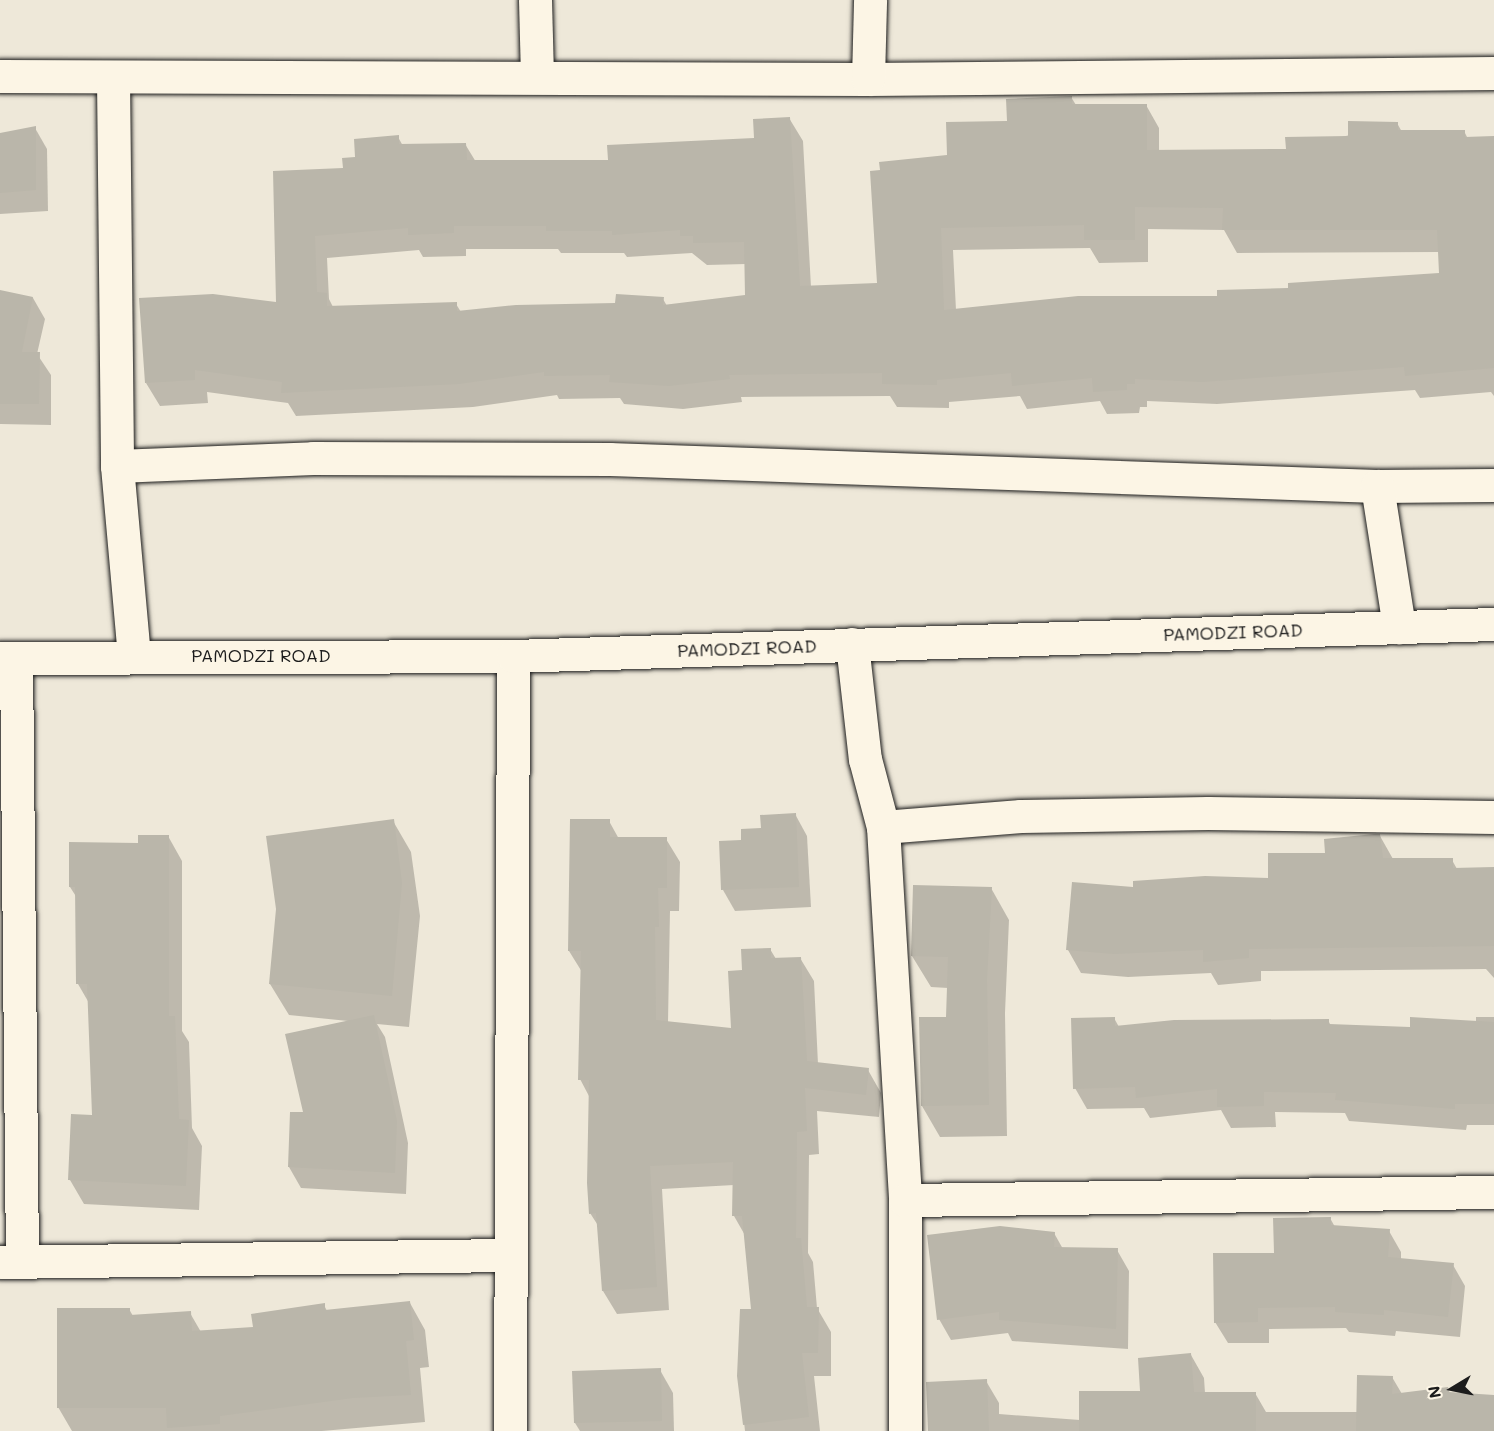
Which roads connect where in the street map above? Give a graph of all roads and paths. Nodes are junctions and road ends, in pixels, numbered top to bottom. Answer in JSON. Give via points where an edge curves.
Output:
{"nodes":[{"id":1,"x":536,"y":0,"type":"edge"},
{"id":2,"x":870,"y":0,"type":"edge"},
{"id":3,"x":1494,"y":73,"type":"edge"},
{"id":4,"x":0,"y":76,"type":"edge"},
{"id":5,"x":537,"y":77,"type":"junction"},
{"id":6,"x":114,"y":78,"type":"junction"},
{"id":7,"x":868,"y":79,"type":"junction"},
{"id":8,"x":117,"y":466,"type":"junction"},
{"id":9,"x":1494,"y":485,"type":"edge"},
{"id":10,"x":1377,"y":486,"type":"junction"},
{"id":11,"x":1494,"y":624,"type":"edge"},
{"id":12,"x":1399,"y":627,"type":"junction"},
{"id":13,"x":852,"y":644,"type":"junction"},
{"id":14,"x":134,"y":656,"type":"junction"},
{"id":15,"x":513,"y":656,"type":"junction"},
{"id":16,"x":8,"y":658,"type":"edge"},
{"id":17,"x":1494,"y":817,"type":"edge"},
{"id":18,"x":883,"y":827,"type":"junction"},
{"id":19,"x":1494,"y":1192,"type":"edge"},
{"id":20,"x":905,"y":1200,"type":"junction"},
{"id":21,"x":508,"y":1255,"type":"junction"},
{"id":22,"x":11,"y":1261,"type":"edge"},
{"id":23,"x":510,"y":1431,"type":"edge"},
{"id":24,"x":905,"y":1431,"type":"edge"}],
"edges":[{"from":1,"to":5,"type":"street"},
{"from":2,"to":7,"type":"street"},
{"from":3,"to":7,"type":"street"},
{"from":4,"to":6,"type":"street"},
{"from":5,"to":6,"type":"street"},
{"from":5,"to":7,"type":"street"},
{"from":6,"to":8,"type":"street"},
{"from":8,"to":10,"type":"street","via":[[313,458],[609,459]]},
{"from":8,"to":14,"type":"street"},
{"from":9,"to":10,"type":"street"},
{"from":10,"to":12,"type":"street"},
{"from":11,"to":12,"type":"street","name":"PAMODZI ROAD"},
{"from":12,"to":13,"type":"street","name":"PAMODZI ROAD"},
{"from":13,"to":15,"type":"street","name":"PAMODZI ROAD"},
{"from":13,"to":18,"type":"street","via":[[866,759]]},
{"from":14,"to":15,"type":"street","name":"PAMODZI ROAD"},
{"from":14,"to":16,"type":"street","name":"PAMODZI ROAD"},
{"from":15,"to":21,"type":"street"},
{"from":16,"to":22,"type":"street"},
{"from":17,"to":18,"type":"street","via":[[1208,813],[1022,816]]},
{"from":18,"to":20,"type":"street"},
{"from":19,"to":20,"type":"street"},
{"from":20,"to":24,"type":"street"},
{"from":21,"to":22,"type":"street"},
{"from":21,"to":23,"type":"street"}]}
